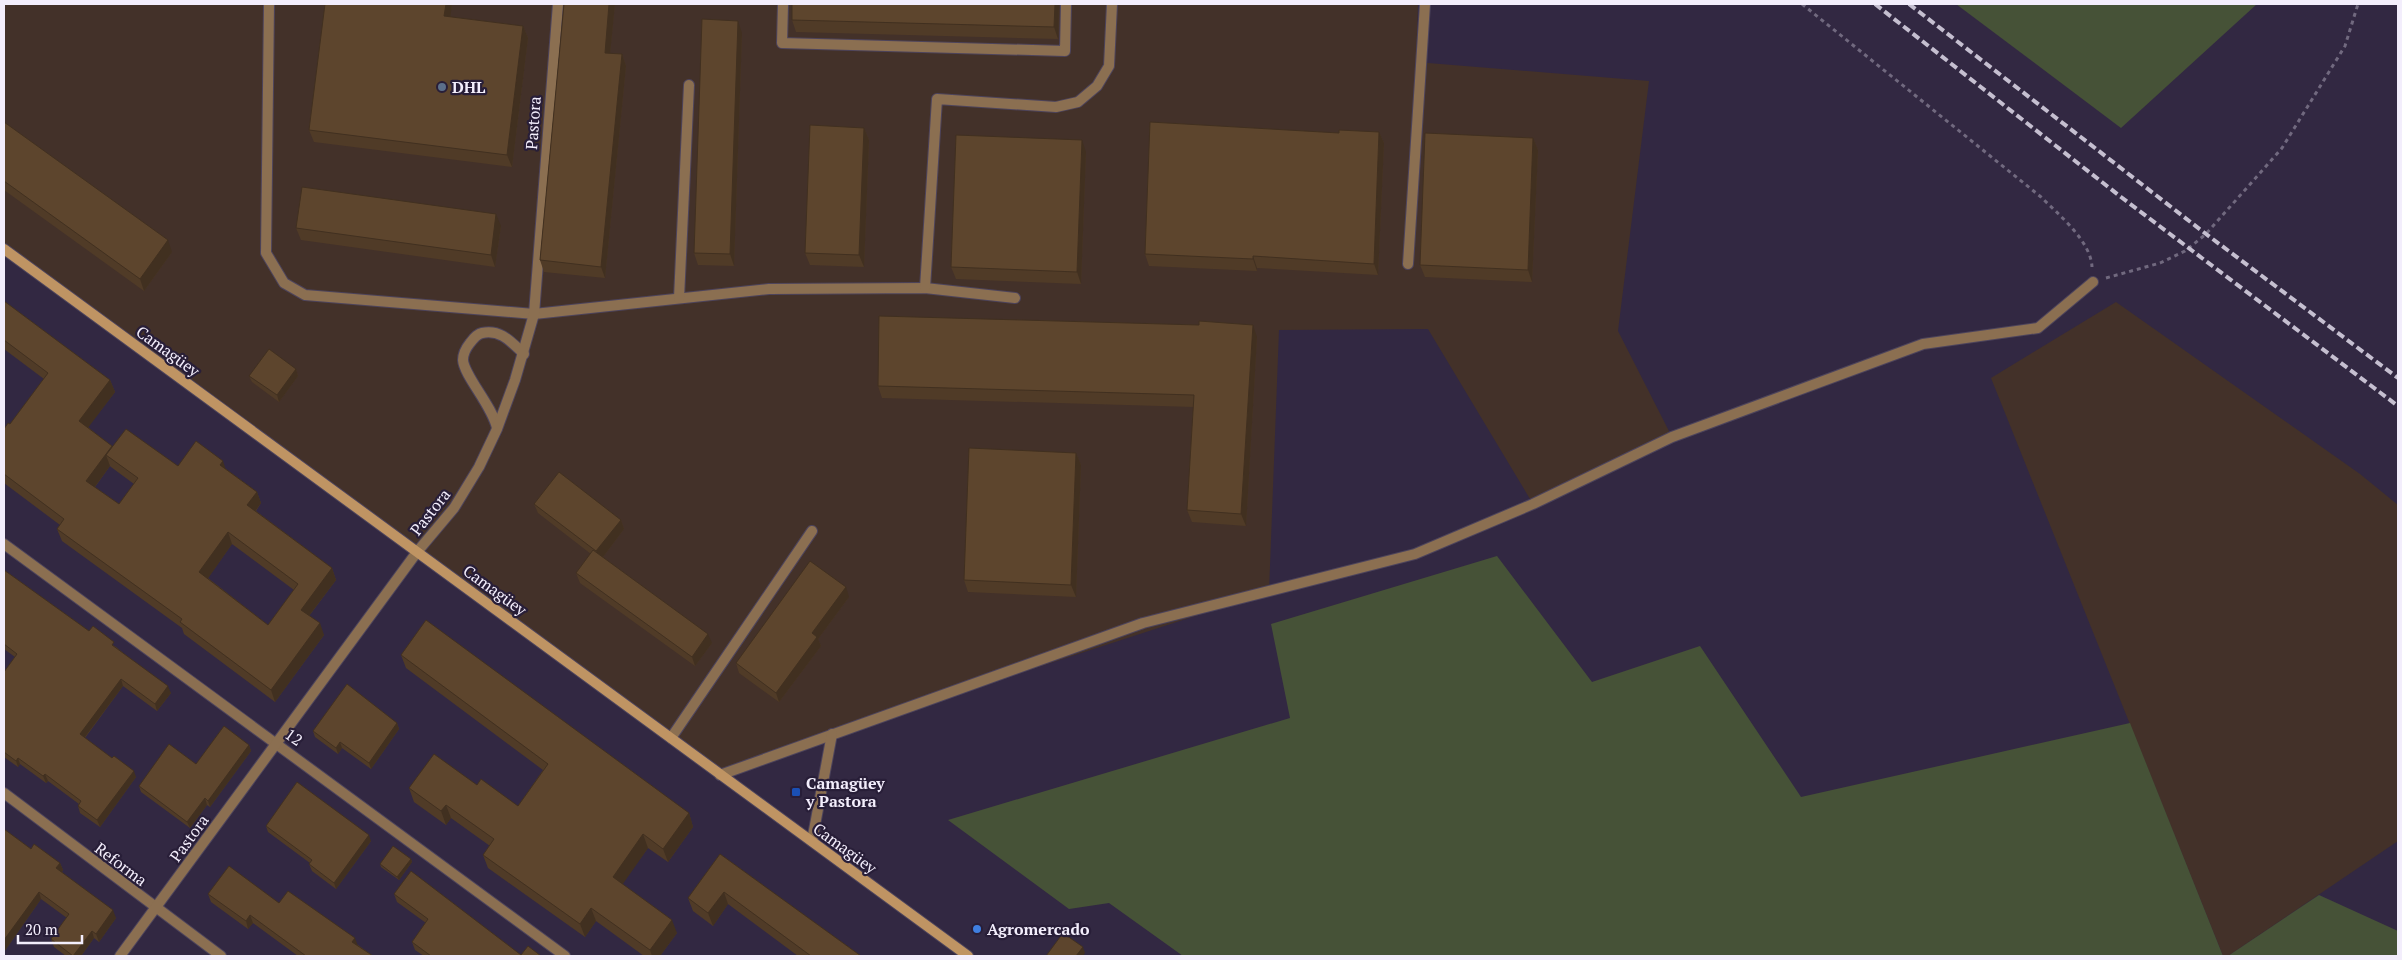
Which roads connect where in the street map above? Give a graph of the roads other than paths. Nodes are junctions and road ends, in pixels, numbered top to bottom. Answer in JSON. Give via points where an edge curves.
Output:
{"nodes":[{"id":1,"x":270,"y":4,"type":"edge"},
{"id":2,"x":558,"y":4,"type":"edge"},
{"id":3,"x":783,"y":4,"type":"edge"},
{"id":4,"x":1066,"y":4,"type":"edge"},
{"id":5,"x":1112,"y":4,"type":"edge"},
{"id":6,"x":1425,"y":4,"type":"edge"},
{"id":7,"x":689,"y":85,"type":"dead end"},
{"id":8,"x":4,"y":249,"type":"edge"},
{"id":9,"x":1408,"y":264,"type":"dead end"},
{"id":10,"x":2093,"y":282,"type":"road end"},
{"id":11,"x":925,"y":288,"type":"junction"},
{"id":12,"x":679,"y":298,"type":"junction"},
{"id":13,"x":1015,"y":298,"type":"dead end"},
{"id":14,"x":534,"y":314,"type":"junction"},
{"id":15,"x":524,"y":354,"type":"junction"},
{"id":16,"x":497,"y":429,"type":"junction"},
{"id":17,"x":812,"y":531,"type":"dead end"},
{"id":18,"x":4,"y":544,"type":"edge"},
{"id":19,"x":417,"y":552,"type":"junction"},
{"id":20,"x":832,"y":734,"type":"junction"},
{"id":21,"x":671,"y":738,"type":"junction"},
{"id":22,"x":277,"y":742,"type":"junction"},
{"id":23,"x":720,"y":774,"type":"junction"},
{"id":24,"x":4,"y":793,"type":"edge"},
{"id":25,"x":812,"y":842,"type":"junction"},
{"id":26,"x":156,"y":909,"type":"junction"},
{"id":27,"x":962,"y":955,"type":"edge"},
{"id":28,"x":120,"y":956,"type":"edge"},
{"id":29,"x":221,"y":956,"type":"edge"},
{"id":30,"x":566,"y":956,"type":"edge"}],
"edges":[{"from":1,"to":14,"type":"street","via":[[266,253],[284,284],[306,295]]},
{"from":2,"to":14,"type":"street","name":"Pastora"},
{"from":3,"to":4,"type":"street","via":[[782,43],[1065,51]]},
{"from":5,"to":11,"type":"street","via":[[1109,66],[1098,86],[1078,102],[1056,107],[937,99]]},
{"from":6,"to":9,"type":"street"},
{"from":7,"to":12,"type":"street"},
{"from":8,"to":19,"type":"main road","name":"Camagüey"},
{"from":10,"to":20,"type":"street","via":[[2038,328],[1923,344],[1672,436],[1533,504],[1415,554],[1143,623]]},
{"from":11,"to":12,"type":"street","via":[[768,289]]},
{"from":11,"to":13,"type":"street"},
{"from":12,"to":14,"type":"street"},
{"from":14,"to":15,"type":"street","name":"Pastora"},
{"from":15,"to":16,"type":"street","name":"Pastora"},
{"from":15,"to":16,"type":"street","via":[[503,334],[490,332],[479,334],[465,349],[463,360],[467,373],[494,415]]},
{"from":16,"to":19,"type":"street","name":"Pastora","via":[[454,508]]},
{"from":17,"to":21,"type":"street"},
{"from":18,"to":22,"type":"street","name":"12"},
{"from":19,"to":21,"type":"main road","name":"Camagüey"},
{"from":19,"to":22,"type":"street","name":"Pastora"},
{"from":20,"to":23,"type":"street"},
{"from":20,"to":25,"type":"street"},
{"from":21,"to":23,"type":"main road","name":"Camagüey"},
{"from":22,"to":26,"type":"street","name":"Pastora"},
{"from":22,"to":30,"type":"street","name":"12"},
{"from":23,"to":25,"type":"main road","name":"Camagüey"},
{"from":24,"to":26,"type":"street","name":"Reforma"},
{"from":25,"to":27,"type":"main road","name":"Camagüey"},
{"from":26,"to":28,"type":"street","name":"Pastora"},
{"from":26,"to":29,"type":"street","name":"Reforma"}]}
